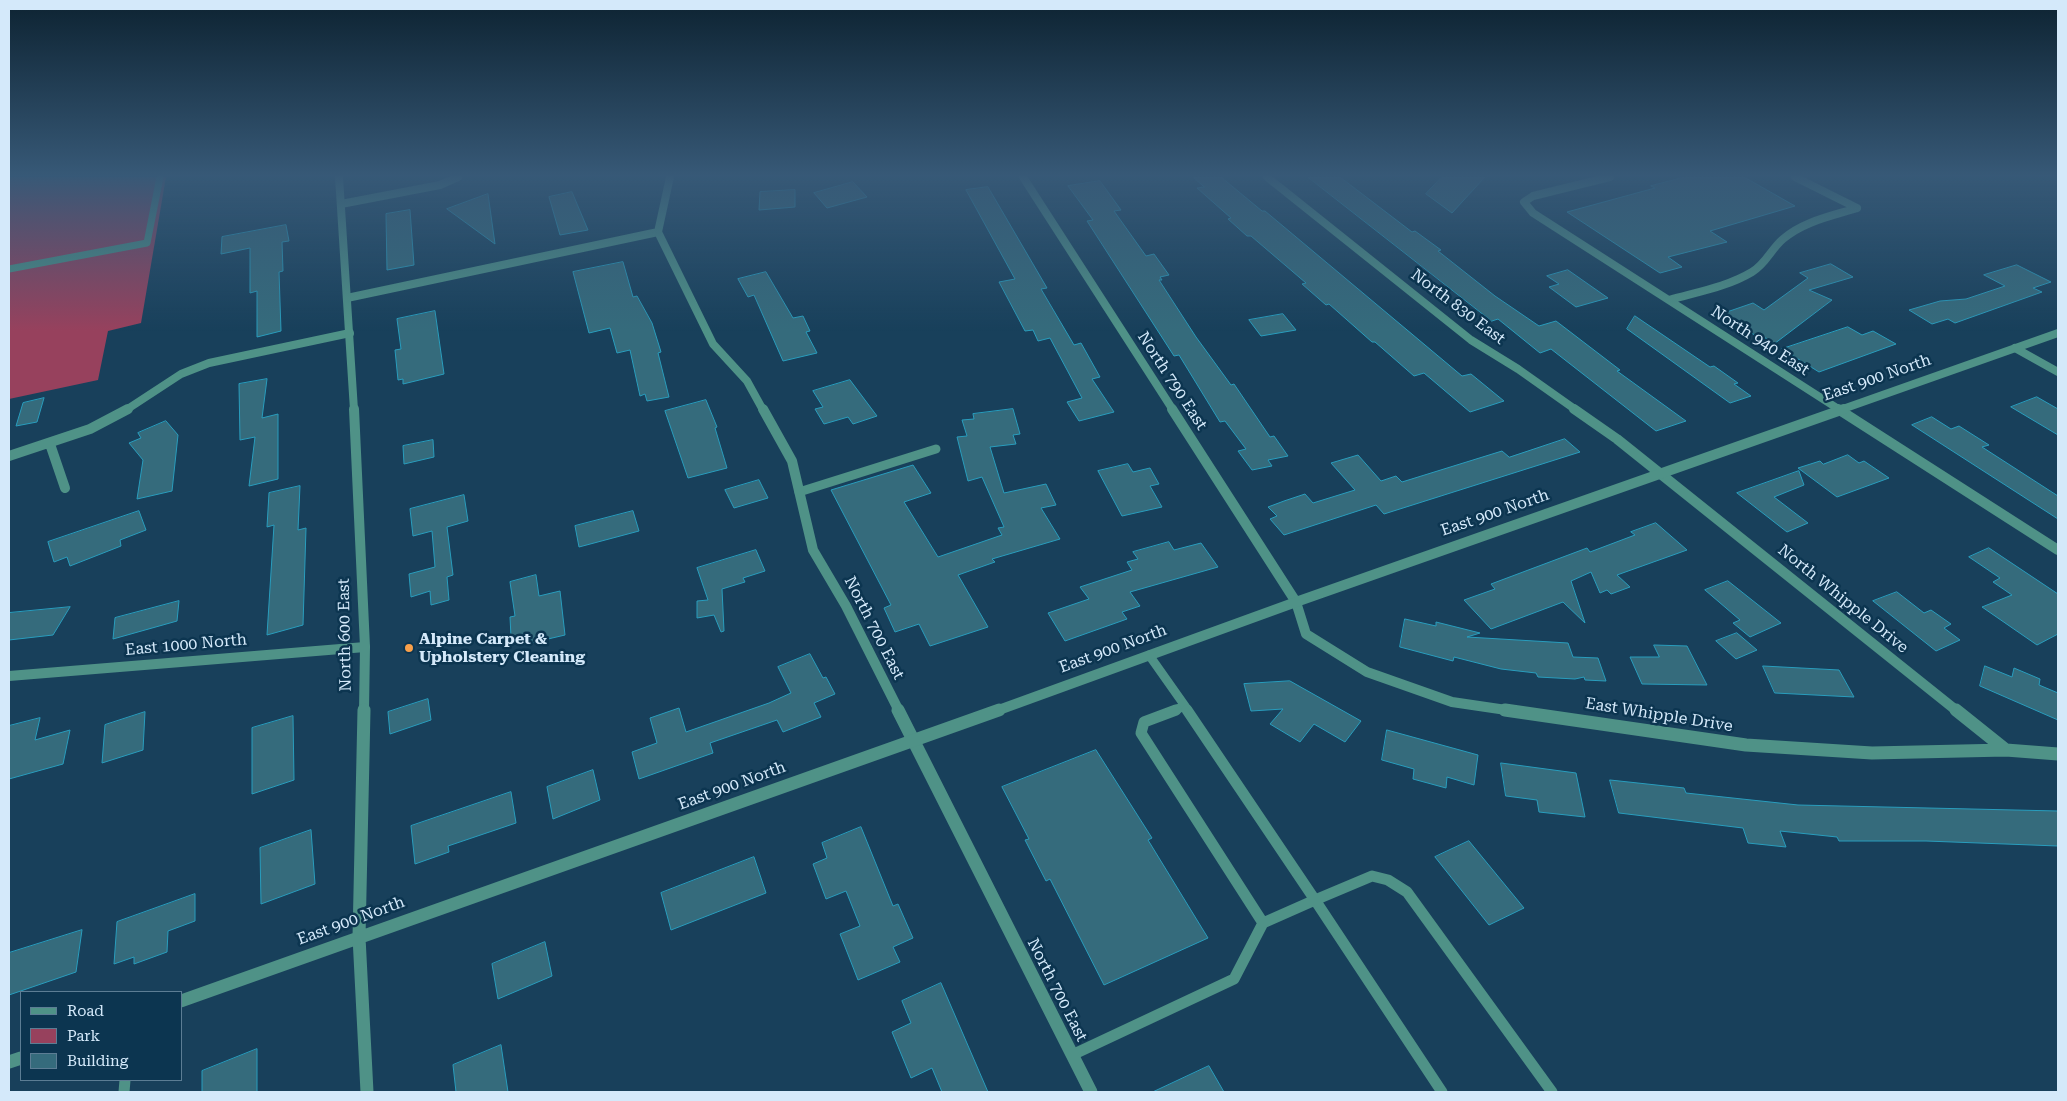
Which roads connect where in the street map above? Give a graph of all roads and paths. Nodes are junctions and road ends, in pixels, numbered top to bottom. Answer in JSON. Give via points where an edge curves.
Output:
{"nodes":[{"id":1,"x":150,"y":228,"type":"edge"},
{"id":2,"x":343,"y":228,"type":"edge"},
{"id":3,"x":659,"y":228,"type":"edge"},
{"id":4,"x":1056,"y":228,"type":"edge"},
{"id":5,"x":1331,"y":228,"type":"edge"},
{"id":6,"x":1557,"y":228,"type":"edge"},
{"id":7,"x":1800,"y":228,"type":"edge"},
{"id":8,"x":658,"y":232,"type":"junction"},
{"id":9,"x":9,"y":269,"type":"edge"},
{"id":10,"x":348,"y":298,"type":"junction"},
{"id":11,"x":1669,"y":300,"type":"junction"},
{"id":12,"x":2058,"y":333,"type":"edge"},
{"id":13,"x":350,"y":334,"type":"junction"},
{"id":14,"x":2015,"y":348,"type":"junction"},
{"id":15,"x":2058,"y":372,"type":"edge"},
{"id":16,"x":1838,"y":411,"type":"junction"},
{"id":17,"x":50,"y":444,"type":"junction"},
{"id":18,"x":936,"y":449,"type":"dead end"},
{"id":19,"x":9,"y":456,"type":"edge"},
{"id":20,"x":1660,"y":473,"type":"junction"},
{"id":21,"x":65,"y":488,"type":"dead end"},
{"id":22,"x":799,"y":492,"type":"junction"},
{"id":23,"x":2058,"y":550,"type":"edge"},
{"id":24,"x":1296,"y":602,"type":"junction"},
{"id":25,"x":365,"y":647,"type":"junction"},
{"id":26,"x":1149,"y":655,"type":"junction"},
{"id":27,"x":9,"y":676,"type":"edge"},
{"id":28,"x":1185,"y":706,"type":"junction"},
{"id":29,"x":913,"y":741,"type":"junction"},
{"id":30,"x":2006,"y":750,"type":"junction"},
{"id":31,"x":2058,"y":754,"type":"edge"},
{"id":32,"x":1315,"y":900,"type":"junction"},
{"id":33,"x":1262,"y":923,"type":"junction"},
{"id":34,"x":359,"y":937,"type":"junction"},
{"id":35,"x":182,"y":1000,"type":"edge"},
{"id":36,"x":1072,"y":1054,"type":"junction"},
{"id":37,"x":368,"y":1092,"type":"edge"},
{"id":38,"x":1091,"y":1092,"type":"edge"},
{"id":39,"x":1442,"y":1092,"type":"edge"},
{"id":40,"x":1552,"y":1092,"type":"edge"}],
"edges":[{"from":1,"to":9,"type":"lane","via":[[147,243]]},
{"from":2,"to":10,"type":"street","name":"North 600 East"},
{"from":3,"to":8,"type":"street"},
{"from":4,"to":24,"type":"street","name":"North 790 East"},
{"from":5,"to":20,"type":"street","name":"North 830 East","via":[[1471,340],[1572,406]]},
{"from":6,"to":11,"type":"street","name":"North 940 East"},
{"from":7,"to":11,"type":"street","via":[[1781,240],[1771,256],[1753,271],[1721,286]]},
{"from":8,"to":10,"type":"street"},
{"from":8,"to":22,"type":"street","name":"North 700 East","via":[[713,344],[747,381],[792,461]]},
{"from":10,"to":13,"type":"street","name":"North 600 East"},
{"from":11,"to":16,"type":"street","name":"North 940 East"},
{"from":12,"to":14,"type":"street","name":"East 900 North"},
{"from":13,"to":17,"type":"street","via":[[209,363],[182,374],[90,429]]},
{"from":13,"to":25,"type":"street","name":"North 600 East"},
{"from":14,"to":15,"type":"street"},
{"from":14,"to":16,"type":"street","name":"East 900 North"},
{"from":16,"to":20,"type":"street","name":"East 900 North"},
{"from":16,"to":23,"type":"street","name":"North 940 East"},
{"from":17,"to":19,"type":"street"},
{"from":17,"to":21,"type":"street"},
{"from":18,"to":22,"type":"lane"},
{"from":20,"to":24,"type":"street","name":"East 900 North"},
{"from":20,"to":30,"type":"street","name":"North Whipple Drive"},
{"from":22,"to":29,"type":"street","name":"North 700 East","via":[[813,550],[846,606]]},
{"from":24,"to":26,"type":"street","name":"East 900 North"},
{"from":24,"to":30,"type":"street","name":"East Whipple Drive","via":[[1306,634],[1367,672],[1452,702],[1746,745],[1872,753]]},
{"from":25,"to":27,"type":"street","name":"East 1000 North"},
{"from":25,"to":34,"type":"street","name":"North 600 East"},
{"from":26,"to":28,"type":"lane"},
{"from":26,"to":29,"type":"street","name":"East 900 North"},
{"from":28,"to":32,"type":"lane"},
{"from":28,"to":33,"type":"lane","via":[[1144,722],[1141,733]]},
{"from":29,"to":34,"type":"street","name":"East 900 North"},
{"from":29,"to":36,"type":"street","name":"North 700 East"},
{"from":30,"to":31,"type":"street","name":"East Whipple Drive"},
{"from":32,"to":33,"type":"lane"},
{"from":32,"to":39,"type":"lane"},
{"from":32,"to":40,"type":"lane","via":[[1372,876],[1388,880],[1407,892]]},
{"from":33,"to":36,"type":"lane","via":[[1234,979]]},
{"from":34,"to":35,"type":"street","name":"East 900 North"},
{"from":34,"to":37,"type":"street","name":"North 600 East"},
{"from":36,"to":38,"type":"street","name":"North 700 East"}]}
